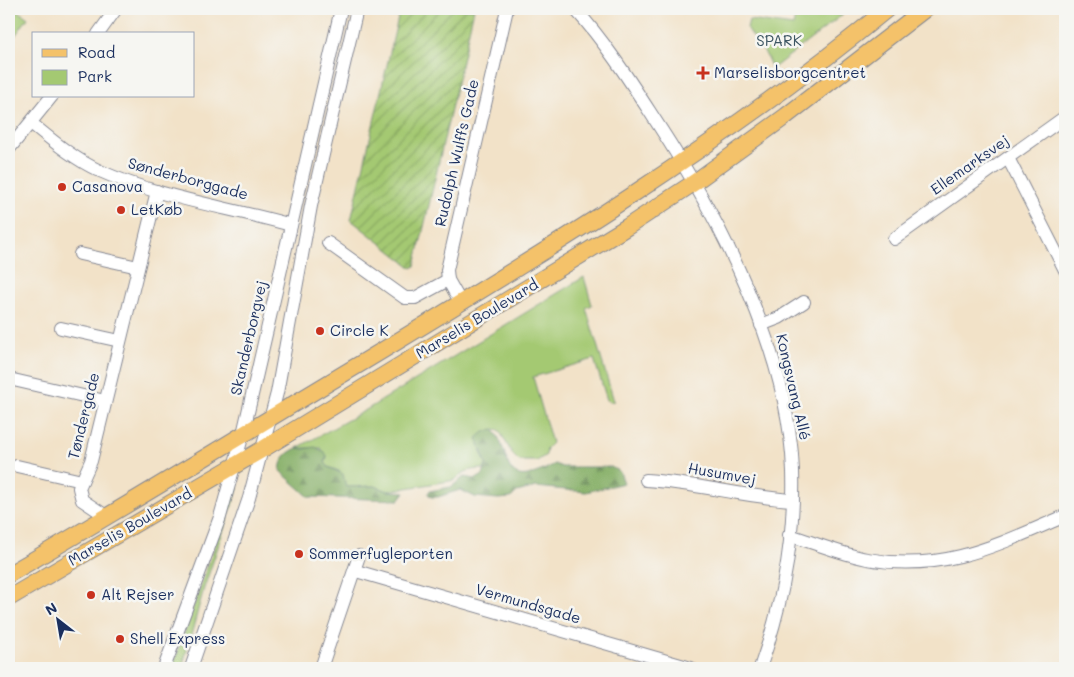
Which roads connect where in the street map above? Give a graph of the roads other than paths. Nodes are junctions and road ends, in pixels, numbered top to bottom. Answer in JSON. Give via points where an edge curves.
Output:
{"nodes":[{"id":1,"x":116,"y":9,"type":"edge"},
{"id":2,"x":341,"y":9,"type":"edge"},
{"id":3,"x":357,"y":9,"type":"edge"},
{"id":4,"x":507,"y":9,"type":"edge"},
{"id":5,"x":575,"y":9,"type":"edge"},
{"id":6,"x":887,"y":9,"type":"edge"},
{"id":7,"x":925,"y":9,"type":"edge"},
{"id":8,"x":99,"y":32,"type":"edge"},
{"id":9,"x":50,"y":98,"type":"edge"},
{"id":10,"x":1065,"y":117,"type":"edge"},
{"id":11,"x":31,"y":123,"type":"junction"},
{"id":12,"x":9,"y":149,"type":"edge"},
{"id":13,"x":1008,"y":158,"type":"junction"},
{"id":14,"x":681,"y":160,"type":"junction"},
{"id":15,"x":695,"y":182,"type":"junction"},
{"id":16,"x":157,"y":191,"type":"junction"},
{"id":17,"x":291,"y":224,"type":"junction"},
{"id":18,"x":894,"y":239,"type":"dead end"},
{"id":19,"x":328,"y":243,"type":"dead end"},
{"id":20,"x":80,"y":254,"type":"dead end"},
{"id":21,"x":138,"y":267,"type":"junction"},
{"id":22,"x":1065,"y":270,"type":"edge"},
{"id":23,"x":448,"y":280,"type":"junction"},
{"id":24,"x":804,"y":302,"type":"dead end"},
{"id":25,"x":461,"y":303,"type":"junction"},
{"id":26,"x":761,"y":325,"type":"junction"},
{"id":27,"x":61,"y":328,"type":"dead end"},
{"id":28,"x":120,"y":341,"type":"junction"},
{"id":29,"x":9,"y":379,"type":"edge"},
{"id":30,"x":105,"y":401,"type":"junction"},
{"id":31,"x":271,"y":417,"type":"junction"},
{"id":32,"x":243,"y":434,"type":"junction"},
{"id":33,"x":263,"y":450,"type":"junction"},
{"id":34,"x":17,"y":466,"type":"dead end"},
{"id":35,"x":234,"y":466,"type":"junction"},
{"id":36,"x":646,"y":480,"type":"dead end"},
{"id":37,"x":82,"y":482,"type":"junction"},
{"id":38,"x":793,"y":500,"type":"junction"},
{"id":39,"x":106,"y":516,"type":"junction"},
{"id":40,"x":1065,"y":516,"type":"edge"},
{"id":41,"x":790,"y":535,"type":"junction"},
{"id":42,"x":359,"y":556,"type":"dead end"},
{"id":43,"x":356,"y":571,"type":"junction"},
{"id":44,"x":9,"y":574,"type":"edge"},
{"id":45,"x":9,"y":598,"type":"edge"},
{"id":46,"x":164,"y":668,"type":"edge"},
{"id":47,"x":191,"y":668,"type":"edge"},
{"id":48,"x":321,"y":668,"type":"edge"},
{"id":49,"x":691,"y":668,"type":"edge"},
{"id":50,"x":760,"y":668,"type":"edge"}],
"edges":[{"from":1,"to":8,"type":"street"},
{"from":2,"to":17,"type":"street","name":"Skanderborgvej"},
{"from":3,"to":31,"type":"street","via":[[311,206]]},
{"from":4,"to":23,"type":"street","name":"Rudolph Wulffs Gade","via":[[447,270]]},
{"from":5,"to":14,"type":"street"},
{"from":6,"to":14,"type":"main road","name":"Marselis Boulevard","via":[[804,74]]},
{"from":7,"to":15,"type":"main road","name":"Marselis Boulevard"},
{"from":9,"to":11,"type":"street"},
{"from":10,"to":13,"type":"street","name":"Ellemarksvej"},
{"from":11,"to":12,"type":"street"},
{"from":11,"to":16,"type":"street","name":"Sønderborggade","via":[[62,149],[99,171]]},
{"from":13,"to":18,"type":"street","name":"Ellemarksvej"},
{"from":13,"to":22,"type":"street"},
{"from":14,"to":15,"type":"street","name":"Kongsvang Allé"},
{"from":14,"to":25,"type":"main road","name":"Marselis Boulevard"},
{"from":15,"to":26,"type":"street","name":"Kongsvang Allé"},
{"from":15,"to":33,"type":"main road","name":"Marselis Boulevard"},
{"from":16,"to":17,"type":"street","name":"Sønderborggade"},
{"from":16,"to":21,"type":"street","name":"Tøndergade"},
{"from":17,"to":32,"type":"street","name":"Skanderborgvej"},
{"from":19,"to":23,"type":"street","via":[[405,298],[415,298]]},
{"from":20,"to":21,"type":"street"},
{"from":21,"to":28,"type":"street","name":"Tøndergade"},
{"from":23,"to":25,"type":"street"},
{"from":24,"to":26,"type":"street"},
{"from":25,"to":31,"type":"main road","name":"Marselis Boulevard"},
{"from":26,"to":38,"type":"street","name":"Kongsvang Allé","via":[[780,388],[789,434]]},
{"from":27,"to":28,"type":"street"},
{"from":28,"to":30,"type":"street","name":"Tøndergade"},
{"from":29,"to":30,"type":"street"},
{"from":30,"to":37,"type":"street","name":"Tøndergade","via":[[91,462]]},
{"from":31,"to":32,"type":"main road","name":"Marselis Boulevard"},
{"from":31,"to":33,"type":"street"},
{"from":32,"to":35,"type":"street","name":"Skanderborgvej"},
{"from":32,"to":39,"type":"main road","name":"Marselis Boulevard"},
{"from":33,"to":35,"type":"main road","name":"Marselis Boulevard"},
{"from":33,"to":47,"type":"street","via":[[250,498]]},
{"from":34,"to":37,"type":"street"},
{"from":35,"to":45,"type":"main road","name":"Marselis Boulevard"},
{"from":35,"to":46,"type":"street","name":"Skanderborgvej","via":[[220,517]]},
{"from":36,"to":38,"type":"street","name":"Husumvej"},
{"from":37,"to":39,"type":"street","name":"Tøndergade","via":[[79,488],[82,500]]},
{"from":38,"to":41,"type":"street","name":"Kongsvang Allé"},
{"from":39,"to":44,"type":"main road","name":"Marselis Boulevard"},
{"from":40,"to":41,"type":"street","via":[[986,550],[952,560],[911,563],[866,559]]},
{"from":41,"to":50,"type":"street","name":"Kongsvang Allé","via":[[777,614]]},
{"from":42,"to":43,"type":"street"},
{"from":43,"to":48,"type":"street"},
{"from":43,"to":49,"type":"street","name":"Vermundsgade"}]}
